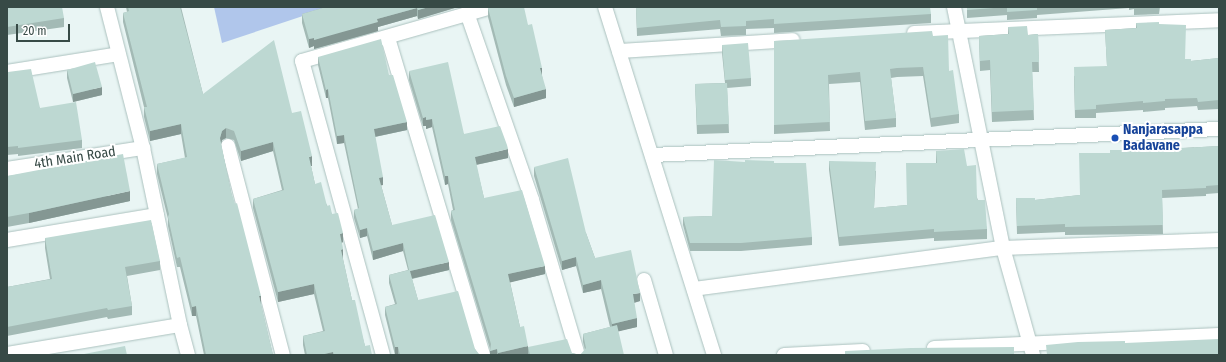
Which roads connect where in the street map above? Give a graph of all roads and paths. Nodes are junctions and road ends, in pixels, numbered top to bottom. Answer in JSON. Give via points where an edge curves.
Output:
{"nodes":[{"id":1,"x":107,"y":7,"type":"edge"},
{"id":2,"x":491,"y":7,"type":"edge"},
{"id":3,"x":605,"y":7,"type":"edge"},
{"id":4,"x":954,"y":7,"type":"edge"},
{"id":5,"x":467,"y":13,"type":"junction"},
{"id":6,"x":1219,"y":20,"type":"edge"},
{"id":7,"x":959,"y":30,"type":"junction"},
{"id":8,"x":904,"y":34,"type":"edge"},
{"id":9,"x":388,"y":38,"type":"junction"},
{"id":10,"x":809,"y":40,"type":"edge"},
{"id":11,"x":619,"y":51,"type":"junction"},
{"id":12,"x":119,"y":54,"type":"junction"},
{"id":13,"x":7,"y":72,"type":"edge"},
{"id":14,"x":1219,"y":129,"type":"edge"},
{"id":15,"x":980,"y":140,"type":"junction"},
{"id":16,"x":228,"y":146,"type":"dead end"},
{"id":17,"x":143,"y":148,"type":"junction"},
{"id":18,"x":652,"y":155,"type":"junction"},
{"id":19,"x":7,"y":169,"type":"edge"},
{"id":20,"x":157,"y":215,"type":"junction"},
{"id":21,"x":7,"y":240,"type":"edge"},
{"id":22,"x":1219,"y":240,"type":"edge"},
{"id":23,"x":1003,"y":248,"type":"junction"},
{"id":24,"x":644,"y":280,"type":"dead end"},
{"id":25,"x":694,"y":289,"type":"junction"},
{"id":26,"x":180,"y":326,"type":"junction"},
{"id":27,"x":1219,"y":335,"type":"edge"},
{"id":28,"x":919,"y":349,"type":"edge"},
{"id":29,"x":1032,"y":349,"type":"edge"},
{"id":30,"x":880,"y":351,"type":"edge"},
{"id":31,"x":7,"y":354,"type":"edge"},
{"id":32,"x":188,"y":355,"type":"edge"},
{"id":33,"x":283,"y":355,"type":"edge"},
{"id":34,"x":383,"y":355,"type":"edge"},
{"id":35,"x":483,"y":355,"type":"edge"},
{"id":36,"x":578,"y":355,"type":"edge"},
{"id":37,"x":666,"y":355,"type":"edge"},
{"id":38,"x":714,"y":355,"type":"edge"},
{"id":39,"x":784,"y":355,"type":"edge"}],
"edges":[{"from":1,"to":12,"type":"street"},
{"from":2,"to":5,"type":"street"},
{"from":3,"to":11,"type":"street"},
{"from":4,"to":7,"type":"street"},
{"from":5,"to":9,"type":"street"},
{"from":5,"to":36,"type":"street","via":[[532,200]]},
{"from":6,"to":7,"type":"street"},
{"from":7,"to":8,"type":"street"},
{"from":7,"to":15,"type":"street"},
{"from":9,"to":34,"type":"street","via":[[302,61]]},
{"from":9,"to":35,"type":"street"},
{"from":10,"to":11,"type":"street"},
{"from":11,"to":18,"type":"street"},
{"from":12,"to":13,"type":"street"},
{"from":12,"to":17,"type":"street"},
{"from":14,"to":15,"type":"street"},
{"from":15,"to":18,"type":"street"},
{"from":15,"to":23,"type":"street"},
{"from":16,"to":33,"type":"street"},
{"from":17,"to":19,"type":"street","name":"4th Main Road"},
{"from":17,"to":20,"type":"street"},
{"from":18,"to":25,"type":"street"},
{"from":20,"to":21,"type":"street"},
{"from":20,"to":26,"type":"street"},
{"from":22,"to":23,"type":"street"},
{"from":23,"to":25,"type":"street"},
{"from":23,"to":29,"type":"street"},
{"from":24,"to":37,"type":"street"},
{"from":25,"to":38,"type":"street"},
{"from":26,"to":31,"type":"street"},
{"from":26,"to":32,"type":"street"},
{"from":27,"to":29,"type":"street"},
{"from":28,"to":29,"type":"street"},
{"from":30,"to":39,"type":"street"}]}
